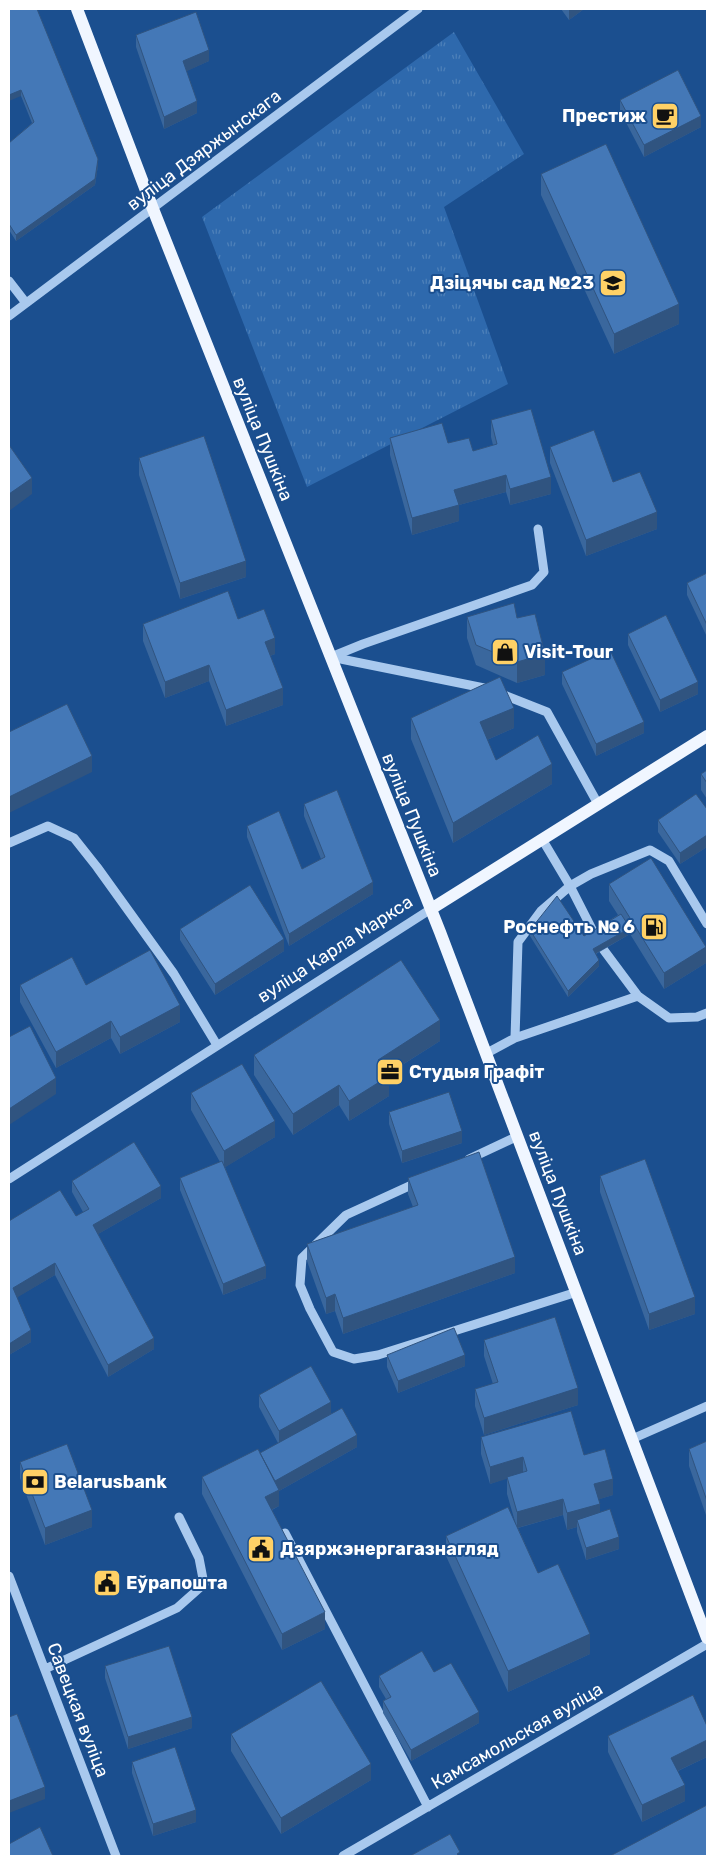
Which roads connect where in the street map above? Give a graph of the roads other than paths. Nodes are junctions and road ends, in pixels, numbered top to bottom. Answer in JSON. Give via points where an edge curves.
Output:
{"nodes":[{"id":1,"x":76,"y":9,"type":"edge"},
{"id":2,"x":418,"y":9,"type":"edge"},
{"id":3,"x":153,"y":208,"type":"junction"},
{"id":4,"x":9,"y":280,"type":"edge"},
{"id":5,"x":26,"y":303,"type":"junction"},
{"id":6,"x":9,"y":316,"type":"edge"},
{"id":7,"x":538,"y":529,"type":"dead end"},
{"id":8,"x":331,"y":657,"type":"junction"},
{"id":9,"x":707,"y":736,"type":"edge"},
{"id":10,"x":598,"y":804,"type":"junction"},
{"id":11,"x":542,"y":838,"type":"junction"},
{"id":12,"x":9,"y":844,"type":"edge"},
{"id":13,"x":570,"y":886,"type":"junction"},
{"id":14,"x":431,"y":909,"type":"junction"},
{"id":15,"x":707,"y":924,"type":"edge"},
{"id":16,"x":595,"y":935,"type":"edge"},
{"id":17,"x":603,"y":949,"type":"edge"},
{"id":18,"x":638,"y":996,"type":"junction"},
{"id":19,"x":707,"y":1013,"type":"edge"},
{"id":20,"x":515,"y":1038,"type":"junction"},
{"id":21,"x":217,"y":1046,"type":"junction"},
{"id":22,"x":486,"y":1052,"type":"junction"},
{"id":23,"x":518,"y":1136,"type":"junction"},
{"id":24,"x":464,"y":1161,"type":"edge"},
{"id":25,"x":427,"y":1178,"type":"edge"},
{"id":26,"x":9,"y":1179,"type":"edge"},
{"id":27,"x":576,"y":1292,"type":"junction"},
{"id":28,"x":707,"y":1406,"type":"edge"},
{"id":29,"x":632,"y":1439,"type":"junction"},
{"id":30,"x":179,"y":1517,"type":"dead end"},
{"id":31,"x":286,"y":1533,"type":"edge"},
{"id":32,"x":9,"y":1576,"type":"edge"},
{"id":33,"x":707,"y":1638,"type":"edge"},
{"id":34,"x":707,"y":1644,"type":"edge"},
{"id":35,"x":45,"y":1670,"type":"junction"},
{"id":36,"x":428,"y":1807,"type":"junction"},
{"id":37,"x":116,"y":1856,"type":"edge"},
{"id":38,"x":342,"y":1856,"type":"edge"}],
"edges":[{"from":1,"to":3,"type":"main road","name":"вуліца Пушкіна"},
{"from":2,"to":3,"type":"street","name":"вуліца Дзяржынскага"},
{"from":3,"to":5,"type":"street","name":"вуліца Дзяржынскага"},
{"from":3,"to":8,"type":"main road","name":"вуліца Пушкіна"},
{"from":4,"to":5,"type":"street"},
{"from":5,"to":6,"type":"street","name":"вуліца Дзяржынскага"},
{"from":7,"to":8,"type":"street","via":[[544,572],[532,585]]},
{"from":8,"to":10,"type":"street","via":[[489,688],[546,712]]},
{"from":8,"to":14,"type":"main road","name":"вуліца Пушкіна"},
{"from":9,"to":10,"type":"main road","name":"вуліца Карла Маркса"},
{"from":10,"to":11,"type":"main road","name":"вуліца Карла Маркса"},
{"from":11,"to":13,"type":"street"},
{"from":11,"to":14,"type":"main road","name":"вуліца Карла Маркса"},
{"from":12,"to":21,"type":"street","via":[[48,826],[74,838],[174,974]]},
{"from":13,"to":15,"type":"street","via":[[650,850],[669,861]]},
{"from":13,"to":16,"type":"street"},
{"from":13,"to":20,"type":"street","via":[[541,911],[518,942]]},
{"from":14,"to":21,"type":"street","name":"вуліца Карла Маркса"},
{"from":14,"to":22,"type":"main road","name":"вуліца Пушкіна"},
{"from":17,"to":18,"type":"street"},
{"from":18,"to":19,"type":"street","via":[[669,1018],[697,1017]]},
{"from":18,"to":20,"type":"street"},
{"from":20,"to":22,"type":"street"},
{"from":21,"to":26,"type":"street","name":"вуліца Карла Маркса"},
{"from":22,"to":23,"type":"main road","name":"вуліца Пушкіна"},
{"from":23,"to":24,"type":"street"},
{"from":23,"to":27,"type":"main road","name":"вуліца Пушкіна"},
{"from":25,"to":27,"type":"street","via":[[346,1215],[302,1258],[300,1285],[333,1352],[354,1359],[378,1356]]},
{"from":27,"to":29,"type":"main road","name":"вуліца Пушкіна"},
{"from":28,"to":29,"type":"street"},
{"from":29,"to":33,"type":"main road","name":"вуліца Пушкіна"},
{"from":30,"to":35,"type":"street","via":[[199,1558],[204,1584],[177,1608]]},
{"from":31,"to":36,"type":"street"},
{"from":32,"to":35,"type":"street","name":"Савецкая вуліца"},
{"from":34,"to":36,"type":"street","name":"Камсамольская вуліца"},
{"from":35,"to":37,"type":"street","name":"Савецкая вуліца"},
{"from":36,"to":38,"type":"street","name":"Камсамольская вуліца"}]}
